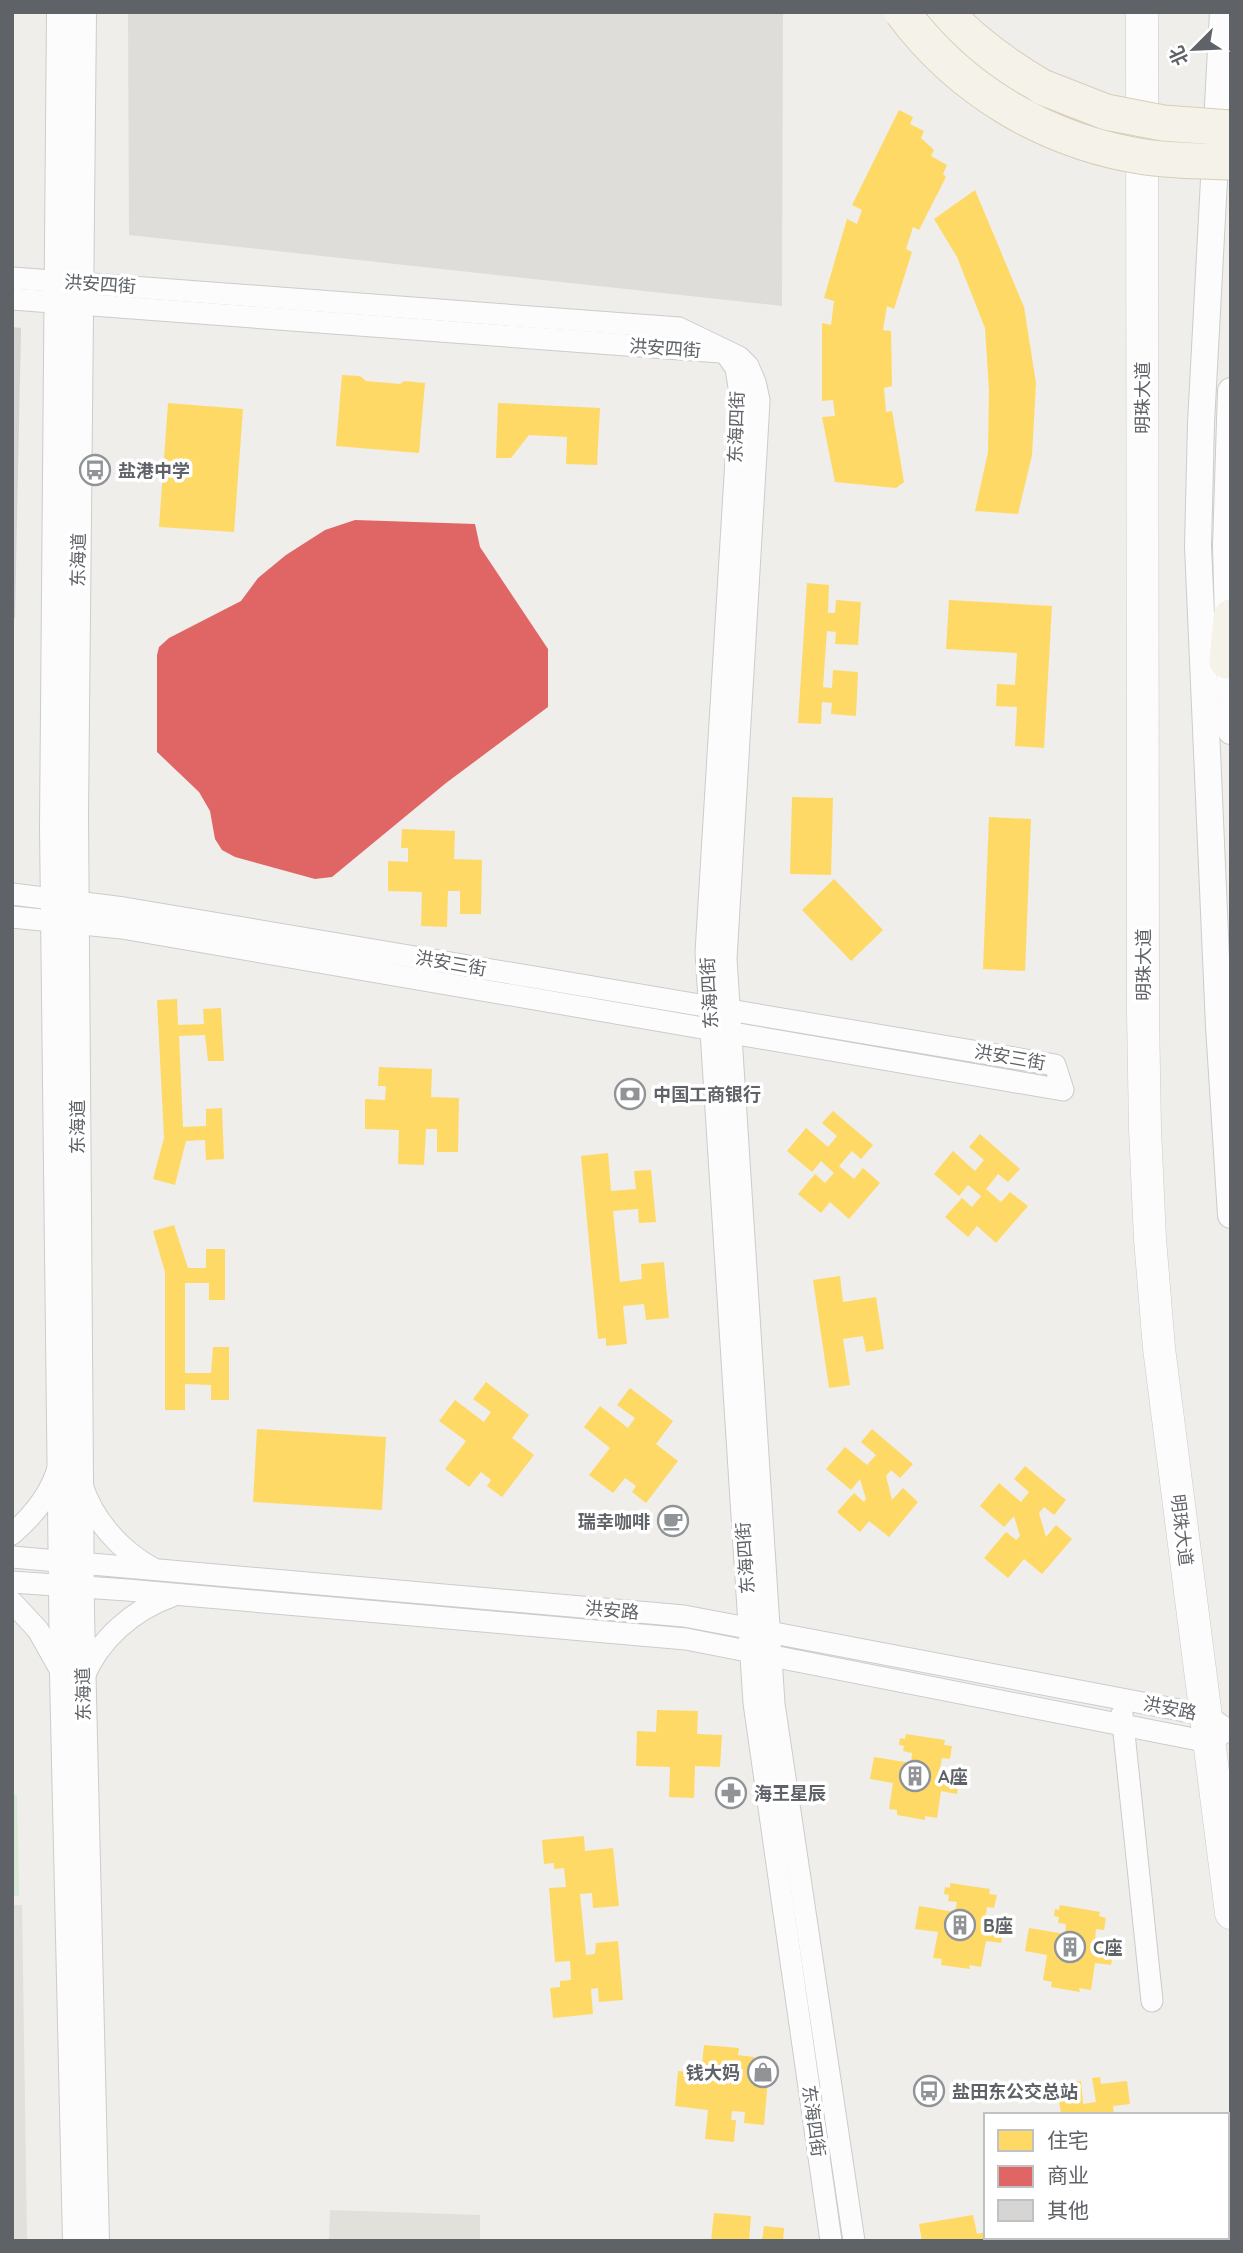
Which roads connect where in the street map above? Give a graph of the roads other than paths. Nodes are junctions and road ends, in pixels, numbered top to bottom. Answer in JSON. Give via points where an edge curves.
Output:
{"nodes":[{"id":1,"x":60,"y":12,"type":"edge"},
{"id":2,"x":83,"y":12,"type":"edge"},
{"id":3,"x":902,"y":12,"type":"edge"},
{"id":4,"x":945,"y":12,"type":"edge"},
{"id":5,"x":1142,"y":12,"type":"edge"},
{"id":6,"x":1162,"y":12,"type":"edge"},
{"id":7,"x":1223,"y":12,"type":"edge"},
{"id":8,"x":1231,"y":128,"type":"edge"},
{"id":9,"x":1231,"y":162,"type":"edge"},
{"id":10,"x":12,"y":278,"type":"edge"},
{"id":11,"x":69,"y":293,"type":"junction"},
{"id":12,"x":12,"y":299,"type":"edge"},
{"id":13,"x":725,"y":352,"type":"joint"},
{"id":14,"x":1231,"y":391,"type":"edge"},
{"id":15,"x":1231,"y":617,"type":"edge"},
{"id":16,"x":1227,"y":660,"type":"junction"},
{"id":17,"x":1231,"y":731,"type":"edge"},
{"id":18,"x":12,"y":894,"type":"edge"},
{"id":19,"x":65,"y":911,"type":"junction"},
{"id":20,"x":12,"y":917,"type":"edge"},
{"id":21,"x":719,"y":1008,"type":"junction"},
{"id":22,"x":721,"y":1031,"type":"junction"},
{"id":23,"x":1231,"y":1215,"type":"edge"},
{"id":24,"x":70,"y":1468,"type":"junction"},
{"id":25,"x":12,"y":1534,"type":"edge"},
{"id":26,"x":12,"y":1557,"type":"edge"},
{"id":27,"x":157,"y":1570,"type":"junction"},
{"id":28,"x":71,"y":1574,"type":"junction"},
{"id":29,"x":12,"y":1582,"type":"edge"},
{"id":30,"x":181,"y":1595,"type":"junction"},
{"id":31,"x":12,"y":1602,"type":"edge"},
{"id":32,"x":759,"y":1631,"type":"junction"},
{"id":33,"x":761,"y":1654,"type":"junction"},
{"id":34,"x":73,"y":1678,"type":"junction"},
{"id":35,"x":1121,"y":1699,"type":"junction"},
{"id":36,"x":1122,"y":1725,"type":"junction"},
{"id":37,"x":1218,"y":1735,"type":"edge"},
{"id":38,"x":1231,"y":1913,"type":"edge"},
{"id":39,"x":1152,"y":2001,"type":"dead end"},
{"id":40,"x":76,"y":2241,"type":"edge"},
{"id":41,"x":96,"y":2241,"type":"edge"},
{"id":42,"x":831,"y":2241,"type":"edge"},
{"id":43,"x":854,"y":2241,"type":"edge"}],
"edges":[{"from":1,"to":11,"type":"street","name":"东海道"},
{"from":2,"to":11,"type":"street","name":"东海道"},
{"from":3,"to":9,"type":"main road","bridge":true,"via":[[966,80],[1034,124],[1110,150]]},
{"from":4,"to":8,"type":"main road","bridge":true,"via":[[1004,64],[1042,88],[1106,112],[1163,123]]},
{"from":5,"to":37,"type":"main road","name":"明珠大道","via":[[1145,1129],[1159,1348]]},
{"from":6,"to":37,"type":"main road","name":"明珠大道","via":[[1164,999],[1170,1239]]},
{"from":7,"to":23,"type":"street","via":[[1198,546]]},
{"from":10,"to":11,"type":"street","name":"洪安四街"},
{"from":11,"to":12,"type":"street","name":"洪安四街"},
{"from":11,"to":13,"type":"street","name":"洪安四街"},
{"from":11,"to":19,"type":"street","name":"东海道"},
{"from":13,"to":21,"type":"street","name":"东海四街","via":[[748,366],[758,400],[726,959]]},
{"from":14,"to":16,"type":"street"},
{"from":15,"to":16,"type":"main road"},
{"from":16,"to":17,"type":"street"},
{"from":18,"to":19,"type":"street","name":"洪安三街"},
{"from":19,"to":20,"type":"street","name":"洪安三街"},
{"from":19,"to":21,"type":"street","name":"洪安三街","via":[[124,908]]},
{"from":19,"to":22,"type":"street","name":"洪安三街","via":[[122,928]]},
{"from":19,"to":24,"type":"street","name":"东海道"},
{"from":21,"to":22,"type":"street","name":"东海四街"},
{"from":21,"to":22,"type":"street","name":"洪安三街","via":[[1055,1065],[1063,1090]]},
{"from":22,"to":32,"type":"street","name":"东海四街"},
{"from":24,"to":25,"type":"street","via":[[52,1483]]},
{"from":24,"to":27,"type":"street","via":[[104,1528]]},
{"from":24,"to":28,"type":"street","name":"东海道"},
{"from":26,"to":28,"type":"street","name":"洪安路"},
{"from":27,"to":28,"type":"street","name":"洪安路"},
{"from":27,"to":32,"type":"street","name":"洪安路","via":[[684,1616]]},
{"from":28,"to":29,"type":"street","name":"洪安路"},
{"from":28,"to":30,"type":"street","name":"洪安路"},
{"from":28,"to":34,"type":"street","name":"东海道"},
{"from":30,"to":33,"type":"street","name":"洪安路","via":[[686,1639]]},
{"from":30,"to":34,"type":"street","via":[[153,1603],[125,1623]]},
{"from":31,"to":34,"type":"street"},
{"from":32,"to":33,"type":"street","name":"东海四街"},
{"from":32,"to":35,"type":"street","name":"洪安路"},
{"from":33,"to":36,"type":"street","name":"洪安路"},
{"from":33,"to":42,"type":"street","name":"东海四街","via":[[754,1703]]},
{"from":33,"to":43,"type":"street","name":"东海四街","via":[[774,1704]]},
{"from":34,"to":40,"type":"street","name":"东海道"},
{"from":34,"to":41,"type":"street","name":"东海道"},
{"from":35,"to":36,"type":"street"},
{"from":35,"to":37,"type":"street","name":"洪安路"},
{"from":36,"to":37,"type":"street","name":"洪安路"},
{"from":36,"to":39,"type":"street"},
{"from":37,"to":38,"type":"main road","name":"明珠大道"}]}
